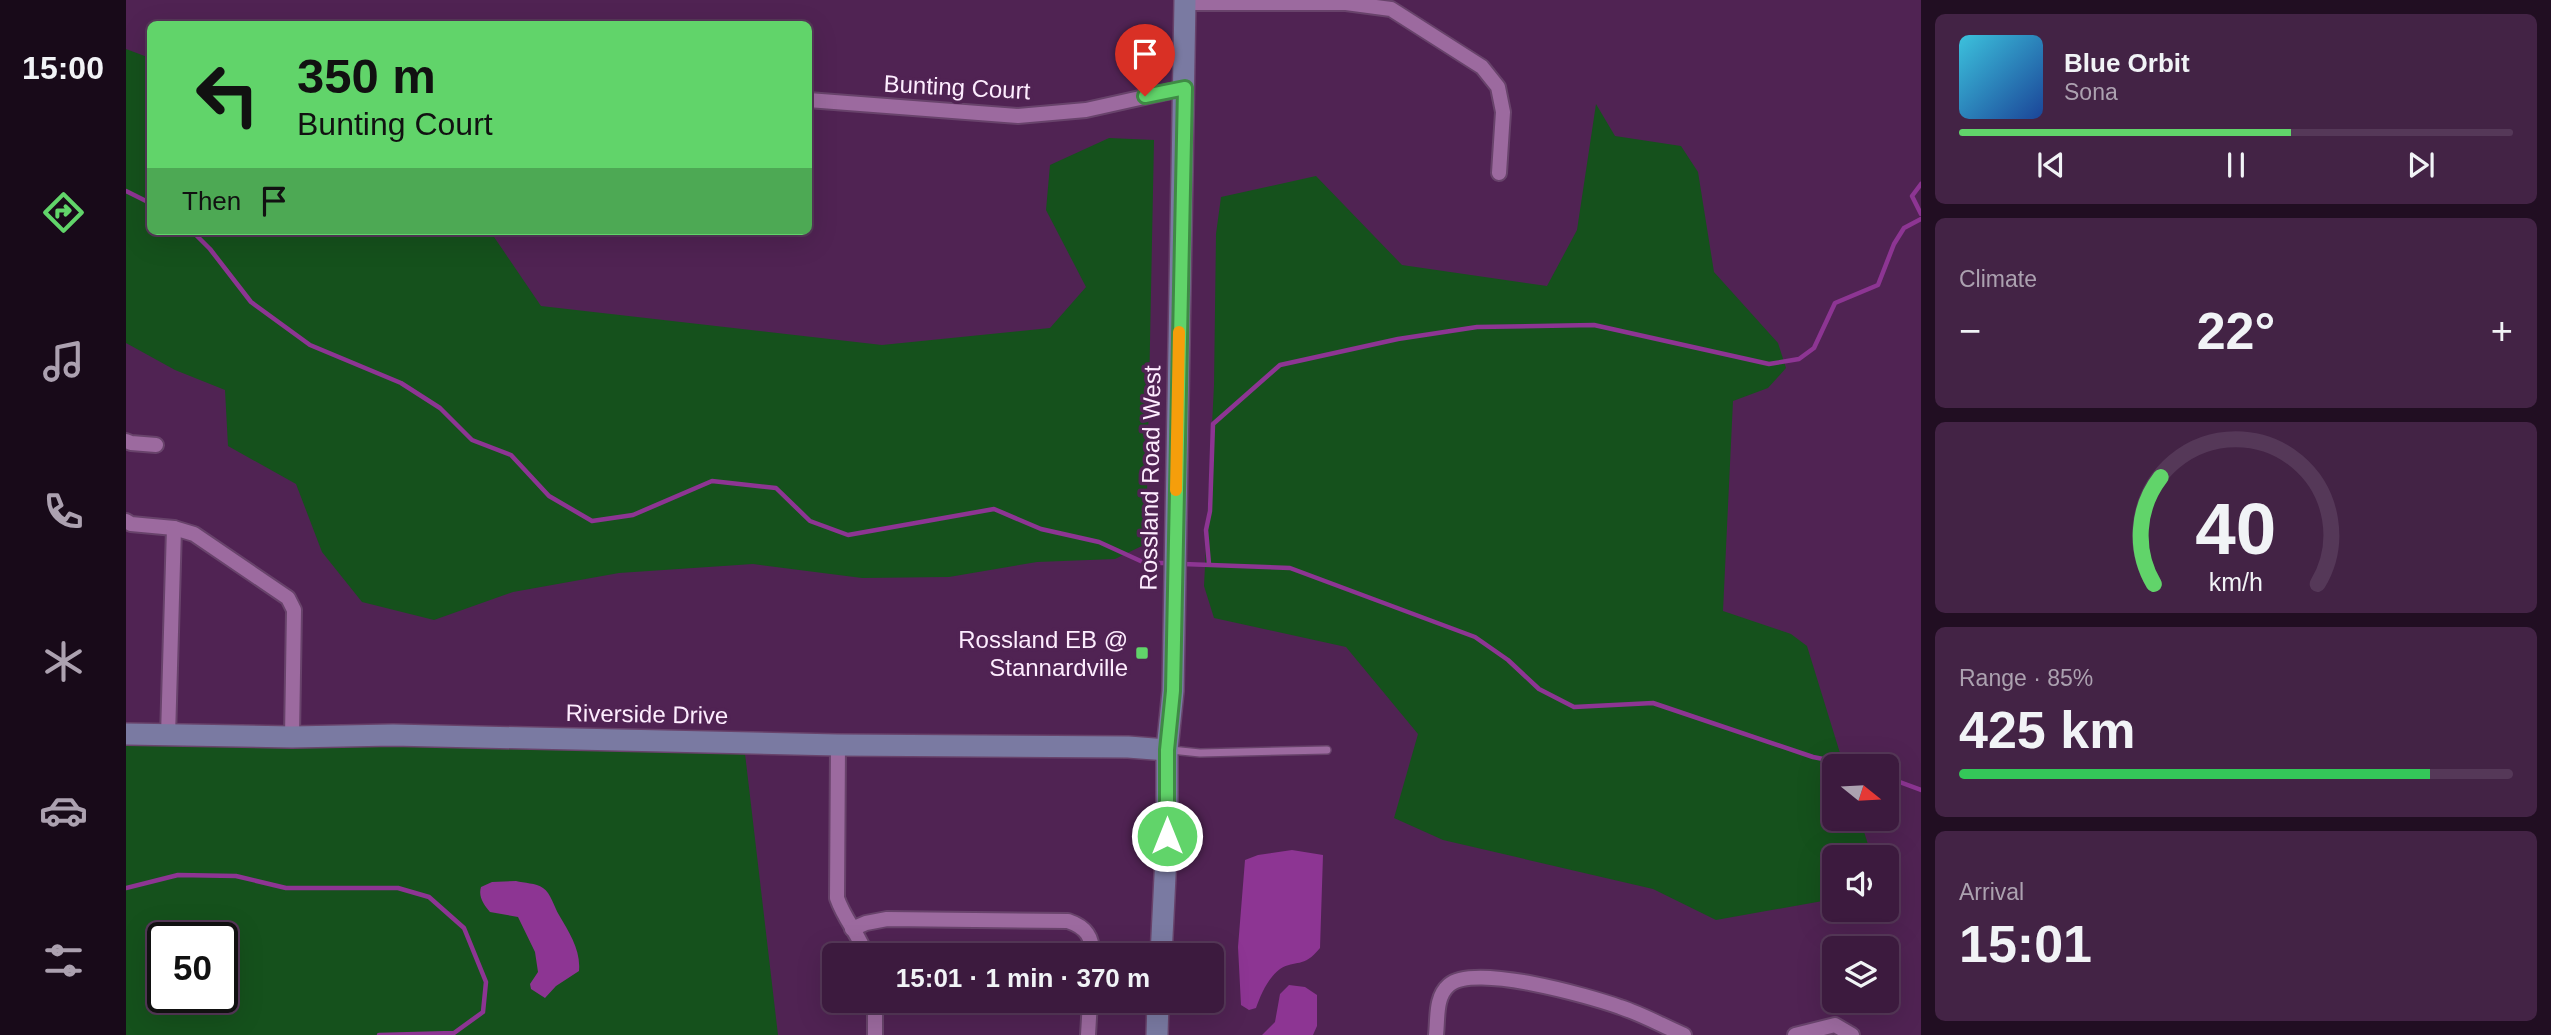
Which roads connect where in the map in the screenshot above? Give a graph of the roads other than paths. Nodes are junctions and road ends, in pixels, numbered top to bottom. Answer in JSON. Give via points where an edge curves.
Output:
{"nodes":[{"id":1,"x":1185,"y":1,"type":"edge"},
{"id":2,"x":1185,"y":88,"type":"junction"},
{"id":3,"x":812,"y":100,"type":"edge"},
{"id":4,"x":1499,"y":173,"type":"dead end"},
{"id":5,"x":126,"y":441,"type":"edge"},
{"id":6,"x":156,"y":444,"type":"dead end"},
{"id":7,"x":126,"y":522,"type":"edge"},
{"id":8,"x":174,"y":528,"type":"junction"},
{"id":9,"x":126,"y":734,"type":"edge"},
{"id":10,"x":168,"y":736,"type":"junction"},
{"id":11,"x":292,"y":737,"type":"junction"},
{"id":12,"x":838,"y":745,"type":"junction"},
{"id":13,"x":1167,"y":750,"type":"junction"},
{"id":14,"x":1327,"y":750,"type":"dead end"},
{"id":15,"x":852,"y":929,"type":"junction"},
{"id":16,"x":861,"y":943,"type":"edge"},
{"id":17,"x":1092,"y":943,"type":"edge"},
{"id":18,"x":1162,"y":943,"type":"edge"},
{"id":19,"x":876,"y":1013,"type":"edge"},
{"id":20,"x":1089,"y":1013,"type":"edge"},
{"id":21,"x":1158,"y":1013,"type":"edge"},
{"id":22,"x":876,"y":1035,"type":"edge"},
{"id":23,"x":1088,"y":1035,"type":"edge"},
{"id":24,"x":1157,"y":1035,"type":"edge"},
{"id":25,"x":1436,"y":1035,"type":"edge"},
{"id":26,"x":1684,"y":1035,"type":"edge"},
{"id":27,"x":1795,"y":1035,"type":"edge"},
{"id":28,"x":1852,"y":1035,"type":"edge"}],
"edges":[{"from":1,"to":2,"type":"street","name":"Rossland Road West"},
{"from":1,"to":4,"type":"street","via":[[1346,3],[1391,9],[1482,67],[1498,87],[1503,112]]},
{"from":2,"to":3,"type":"street","name":"Bunting Court","via":[[1086,110],[1018,116]]},
{"from":2,"to":13,"type":"street","name":"Rossland Road West","via":[[1173,691]]},
{"from":5,"to":6,"type":"street"},
{"from":7,"to":8,"type":"street"},
{"from":8,"to":10,"type":"street"},
{"from":8,"to":11,"type":"street","via":[[194,534],[288,598],[294,610]]},
{"from":9,"to":10,"type":"street","name":"Riverside Drive"},
{"from":10,"to":11,"type":"street","name":"Riverside Drive"},
{"from":11,"to":12,"type":"street","name":"Riverside Drive","via":[[406,735]]},
{"from":12,"to":13,"type":"street","name":"Riverside Drive"},
{"from":12,"to":15,"type":"street","via":[[837,898]]},
{"from":13,"to":14,"type":"lane"},
{"from":13,"to":18,"type":"street","name":"Rossland Road West"},
{"from":15,"to":16,"type":"street"},
{"from":15,"to":17,"type":"street","via":[[887,919],[1068,922],[1085,930]]},
{"from":19,"to":22,"type":"street"},
{"from":20,"to":23,"type":"street"},
{"from":21,"to":24,"type":"street"},
{"from":25,"to":26,"type":"street","via":[[1440,996],[1450,984],[1466,977],[1579,993]]},
{"from":27,"to":28,"type":"street","via":[[1835,1024]]}]}
